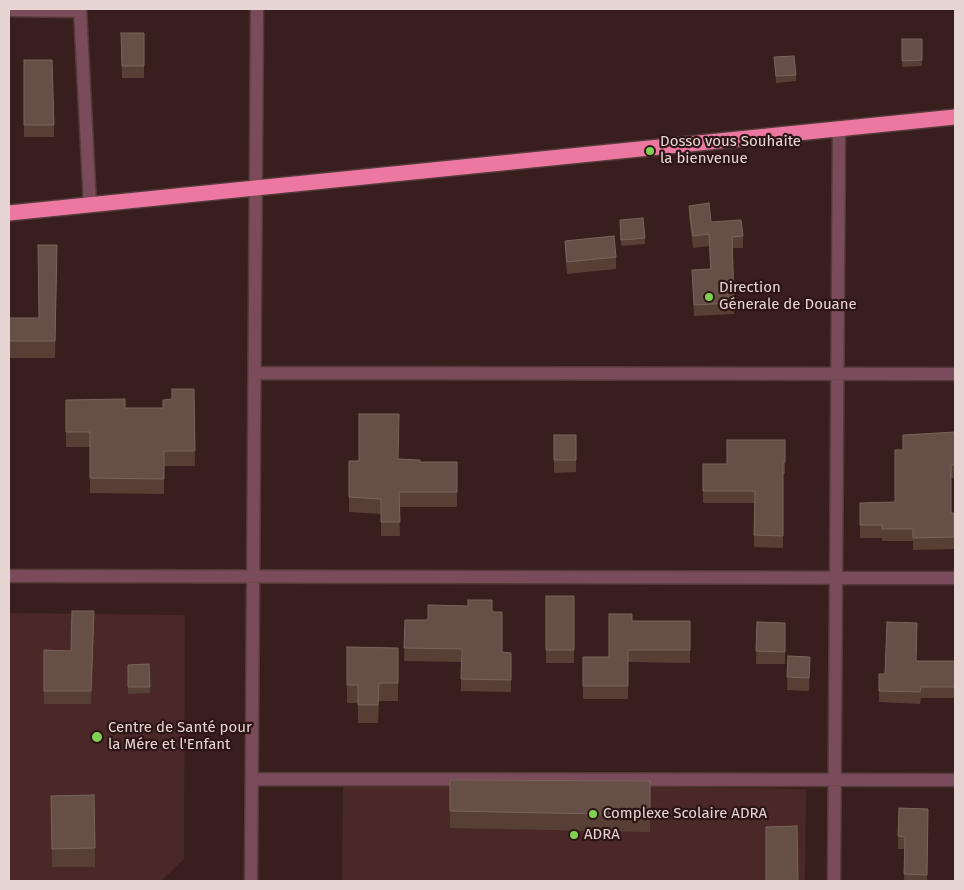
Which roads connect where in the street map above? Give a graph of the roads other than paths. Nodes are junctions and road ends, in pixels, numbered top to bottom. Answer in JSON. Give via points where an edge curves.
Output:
{"nodes":[{"id":1,"x":257,"y":9,"type":"edge"},
{"id":2,"x":9,"y":10,"type":"edge"},
{"id":3,"x":80,"y":10,"type":"edge"},
{"id":4,"x":955,"y":117,"type":"edge"},
{"id":5,"x":839,"y":130,"type":"junction"},
{"id":6,"x":255,"y":188,"type":"junction"},
{"id":7,"x":90,"y":205,"type":"junction"},
{"id":8,"x":9,"y":213,"type":"edge"},
{"id":9,"x":255,"y":373,"type":"junction"},
{"id":10,"x":835,"y":374,"type":"junction"},
{"id":11,"x":955,"y":374,"type":"edge"},
{"id":12,"x":9,"y":576,"type":"edge"},
{"id":13,"x":253,"y":577,"type":"junction"},
{"id":14,"x":835,"y":578,"type":"junction"},
{"id":15,"x":955,"y":578,"type":"edge"},
{"id":16,"x":252,"y":778,"type":"junction"},
{"id":17,"x":834,"y":780,"type":"junction"},
{"id":18,"x":955,"y":780,"type":"edge"},
{"id":19,"x":251,"y":881,"type":"edge"},
{"id":20,"x":834,"y":881,"type":"edge"}],
"edges":[{"from":1,"to":6,"type":"street"},
{"from":2,"to":3,"type":"street"},
{"from":3,"to":7,"type":"street"},
{"from":4,"to":5,"type":"highway"},
{"from":5,"to":6,"type":"highway"},
{"from":5,"to":10,"type":"street"},
{"from":6,"to":7,"type":"highway"},
{"from":6,"to":9,"type":"street"},
{"from":7,"to":8,"type":"highway"},
{"from":9,"to":10,"type":"street"},
{"from":9,"to":13,"type":"street"},
{"from":10,"to":11,"type":"street"},
{"from":10,"to":14,"type":"street"},
{"from":12,"to":13,"type":"street"},
{"from":13,"to":14,"type":"street"},
{"from":13,"to":16,"type":"street"},
{"from":14,"to":15,"type":"street"},
{"from":14,"to":17,"type":"street"},
{"from":16,"to":17,"type":"street"},
{"from":16,"to":19,"type":"street"},
{"from":17,"to":18,"type":"street"},
{"from":17,"to":20,"type":"street"}]}
